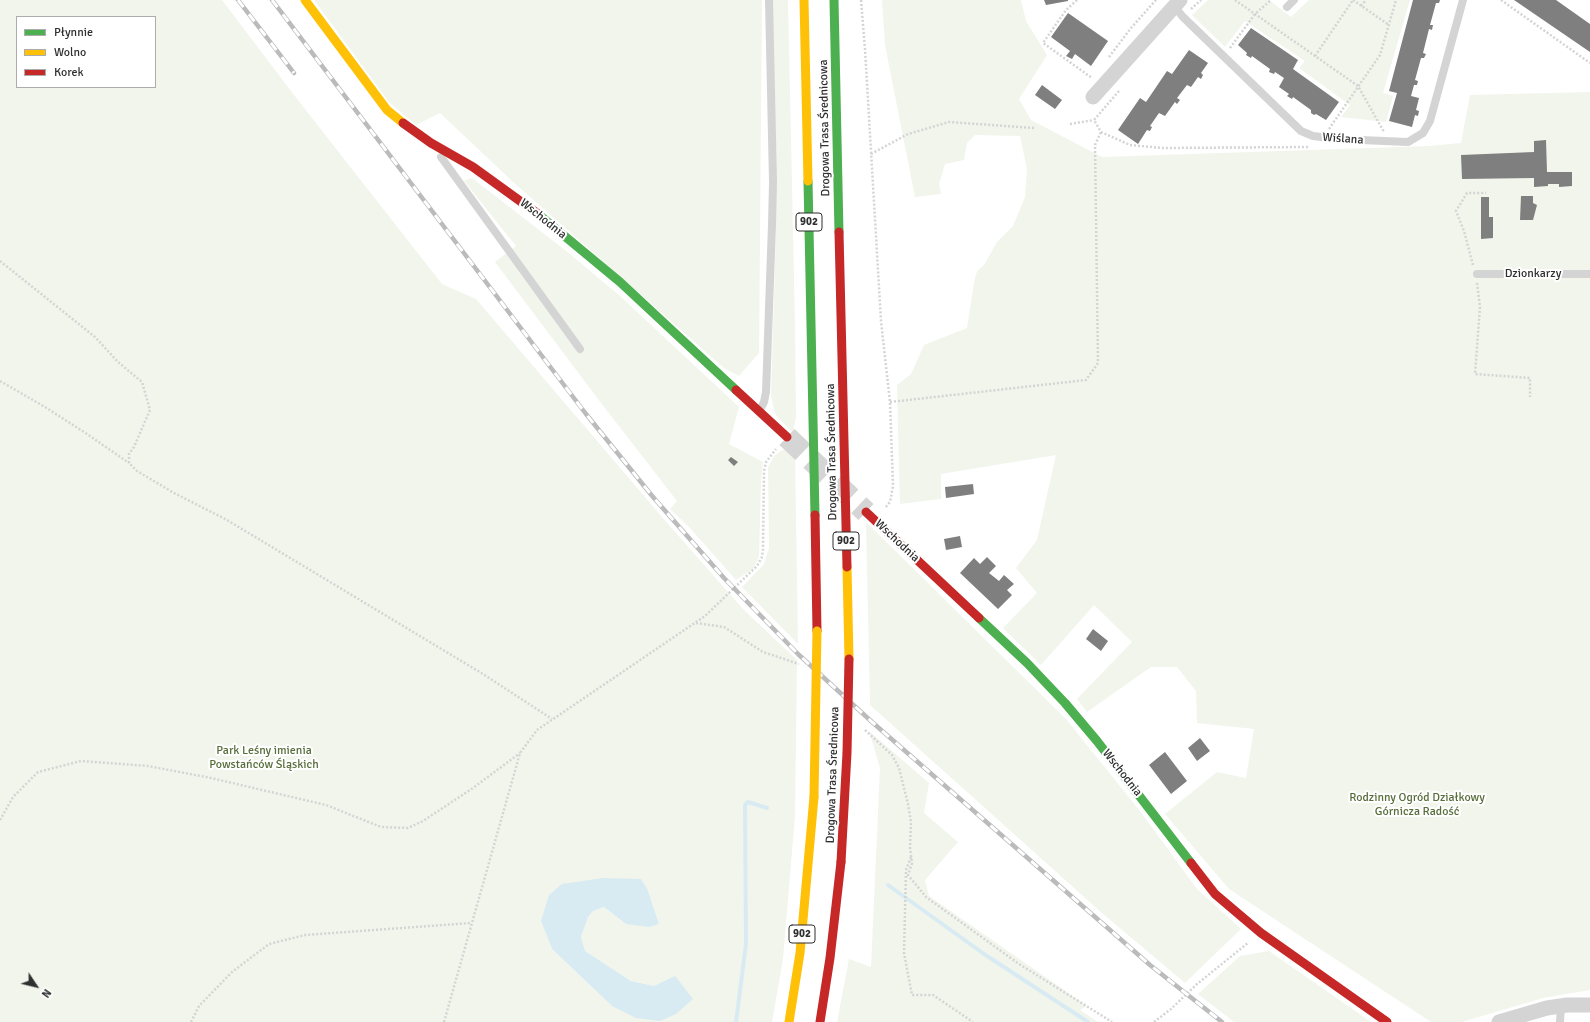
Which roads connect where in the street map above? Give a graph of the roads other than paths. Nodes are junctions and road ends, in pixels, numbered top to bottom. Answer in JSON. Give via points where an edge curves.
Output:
{"nodes":[{"id":1,"x":305,"y":0,"type":"edge"},
{"id":2,"x":769,"y":0,"type":"edge"},
{"id":3,"x":804,"y":0,"type":"edge"},
{"id":4,"x":834,"y":0,"type":"edge"},
{"id":5,"x":1294,"y":0,"type":"edge"},
{"id":6,"x":1463,"y":0,"type":"edge"},
{"id":7,"x":1287,"y":7,"type":"dead end"},
{"id":8,"x":1179,"y":8,"type":"edge"},
{"id":9,"x":1091,"y":91,"type":"road end"},
{"id":10,"x":431,"y":143,"type":"junction"},
{"id":11,"x":1476,"y":274,"type":"road end"},
{"id":12,"x":1590,"y":274,"type":"edge"},
{"id":13,"x":580,"y":349,"type":"dead end"},
{"id":14,"x":760,"y":410,"type":"junction"},
{"id":15,"x":787,"y":437,"type":"tunnel mouth"},
{"id":16,"x":866,"y":512,"type":"tunnel mouth"},
{"id":17,"x":1561,"y":1005,"type":"junction"},
{"id":18,"x":1590,"y":1005,"type":"edge"},
{"id":19,"x":789,"y":1022,"type":"edge"},
{"id":20,"x":820,"y":1022,"type":"edge"},
{"id":21,"x":1387,"y":1022,"type":"edge"},
{"id":22,"x":1499,"y":1022,"type":"edge"},
{"id":23,"x":1560,"y":1022,"type":"edge"}],
"edges":[{"from":1,"to":10,"type":"main road","name":"Wschodnia","via":[[387,110]]},
{"from":2,"to":14,"type":"lane","via":[[773,182],[766,392]]},
{"from":3,"to":19,"type":"main road","name":"Drogowa Trasa Średnicowa","number":"902","bridge":true,"via":[[818,631],[811,846],[800,953]]},
{"from":4,"to":20,"type":"main road","name":"Drogowa Trasa Średnicowa","number":"902","bridge":true,"via":[[849,659],[841,862]]},
{"from":5,"to":7,"type":"lane"},
{"from":6,"to":8,"type":"lane","name":"Wiślana","via":[[1430,121],[1423,133],[1408,142],[1337,140],[1301,132],[1224,57]]},
{"from":8,"to":9,"type":"street"},
{"from":10,"to":13,"type":"lane"},
{"from":10,"to":14,"type":"main road","name":"Wschodnia","via":[[473,167],[527,205],[620,282]]},
{"from":11,"to":12,"type":"lane","name":"Dzionkarzy"},
{"from":14,"to":15,"type":"main road","name":"Wschodnia"},
{"from":16,"to":21,"type":"main road","name":"Wschodnia","via":[[1027,663],[1065,703],[1214,894],[1261,933]]},
{"from":17,"to":18,"type":"street"},
{"from":17,"to":22,"type":"street","via":[[1524,1013]]},
{"from":17,"to":23,"type":"lane"}]}
